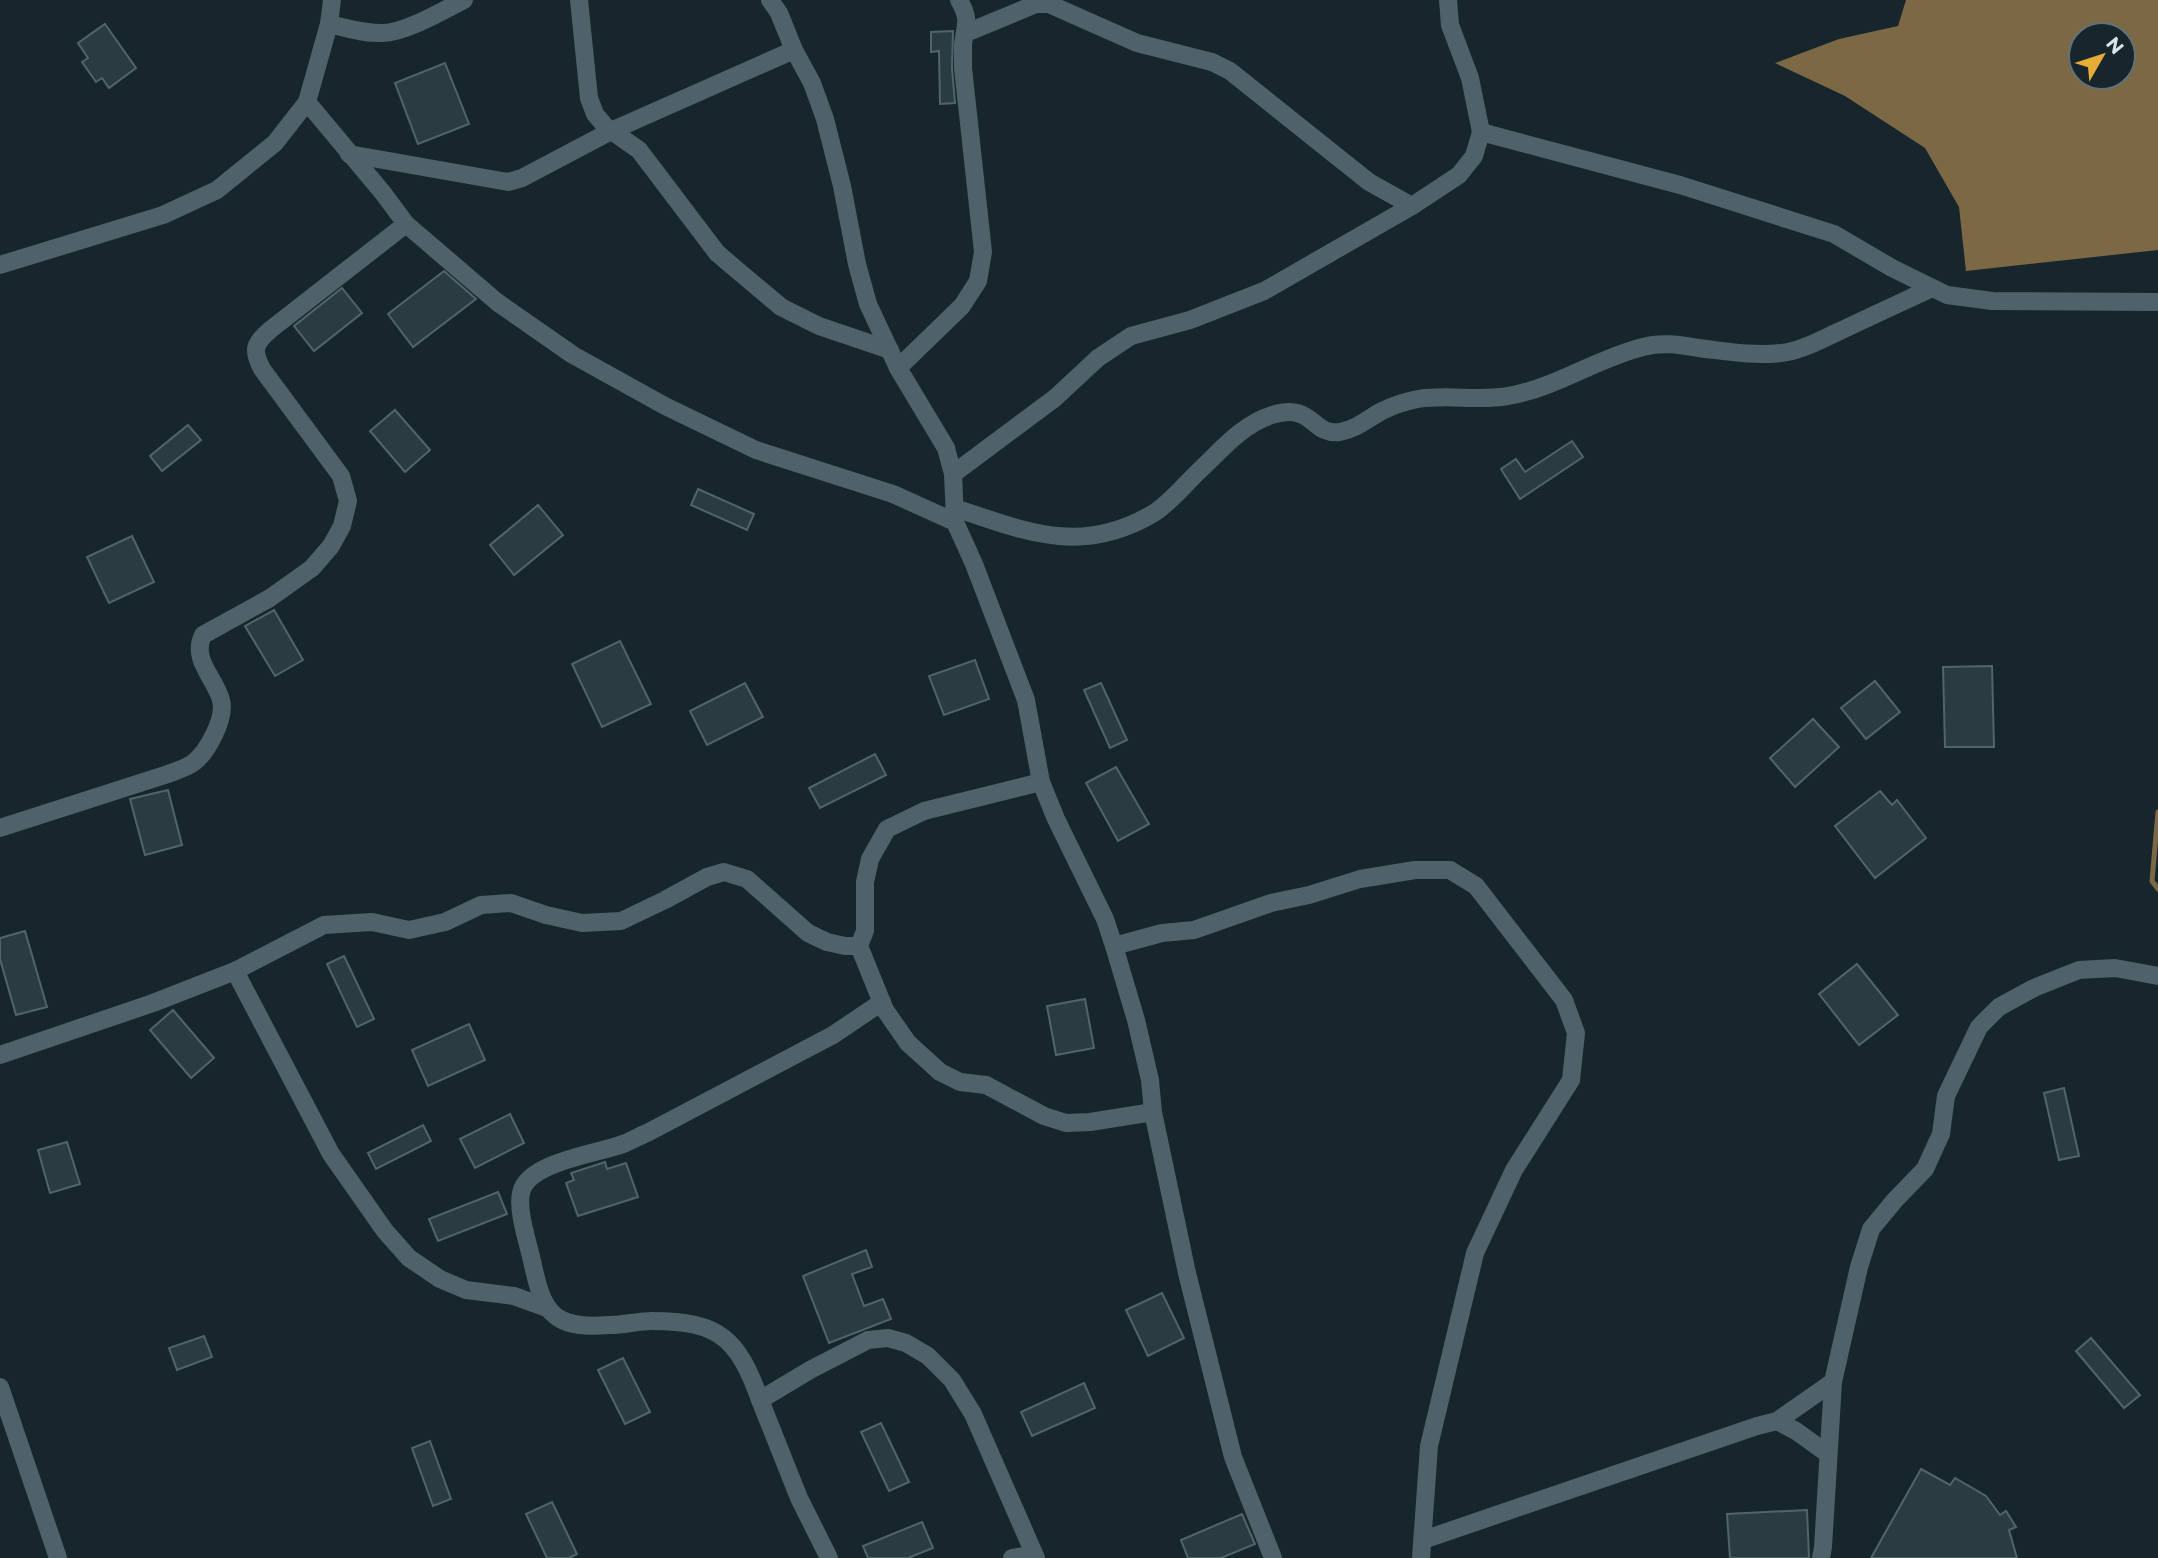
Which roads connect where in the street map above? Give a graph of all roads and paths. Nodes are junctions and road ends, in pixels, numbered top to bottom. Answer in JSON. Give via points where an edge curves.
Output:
{"nodes":[{"id":1,"x":332,"y":0,"type":"edge"},
{"id":2,"x":464,"y":0,"type":"edge"},
{"id":3,"x":579,"y":0,"type":"edge"},
{"id":4,"x":770,"y":0,"type":"edge"},
{"id":5,"x":959,"y":0,"type":"edge"},
{"id":6,"x":1448,"y":0,"type":"edge"},
{"id":7,"x":329,"y":24,"type":"junction"},
{"id":8,"x":965,"y":33,"type":"junction"},
{"id":9,"x":794,"y":50,"type":"junction"},
{"id":10,"x":307,"y":102,"type":"junction"},
{"id":11,"x":611,"y":131,"type":"junction"},
{"id":12,"x":1481,"y":132,"type":"junction"},
{"id":13,"x":349,"y":154,"type":"junction"},
{"id":14,"x":1412,"y":206,"type":"junction"},
{"id":15,"x":406,"y":224,"type":"junction"},
{"id":16,"x":0,"y":265,"type":"edge"},
{"id":17,"x":1932,"y":288,"type":"junction"},
{"id":18,"x":2158,"y":302,"type":"edge"},
{"id":19,"x":890,"y":350,"type":"junction"},
{"id":20,"x":898,"y":368,"type":"junction"},
{"id":21,"x":953,"y":474,"type":"junction"},
{"id":22,"x":955,"y":515,"type":"junction"},
{"id":23,"x":1041,"y":782,"type":"junction"},
{"id":24,"x":0,"y":828,"type":"edge"},
{"id":25,"x":859,"y":946,"type":"junction"},
{"id":26,"x":1114,"y":946,"type":"junction"},
{"id":27,"x":235,"y":971,"type":"junction"},
{"id":28,"x":2158,"y":976,"type":"edge"},
{"id":29,"x":882,"y":1002,"type":"junction"},
{"id":30,"x":0,"y":1055,"type":"edge"},
{"id":31,"x":1153,"y":1112,"type":"junction"},
{"id":32,"x":547,"y":1308,"type":"junction"},
{"id":33,"x":1833,"y":1382,"type":"junction"},
{"id":34,"x":0,"y":1387,"type":"edge"},
{"id":35,"x":760,"y":1400,"type":"junction"},
{"id":36,"x":1777,"y":1421,"type":"junction"},
{"id":37,"x":1828,"y":1454,"type":"junction"},
{"id":38,"x":1423,"y":1540,"type":"junction"},
{"id":39,"x":1035,"y":1556,"type":"edge"},
{"id":40,"x":58,"y":1558,"type":"edge"},
{"id":41,"x":829,"y":1558,"type":"edge"},
{"id":42,"x":1012,"y":1558,"type":"edge"},
{"id":43,"x":1273,"y":1558,"type":"edge"},
{"id":44,"x":1421,"y":1558,"type":"edge"},
{"id":45,"x":1821,"y":1558,"type":"edge"}],
"edges":[{"from":1,"to":7,"type":"street"},
{"from":2,"to":7,"type":"street","via":[[385,33]]},
{"from":3,"to":11,"type":"street","via":[[589,98],[595,114]]},
{"from":4,"to":9,"type":"street"},
{"from":5,"to":8,"type":"street","via":[[968,23]]},
{"from":6,"to":12,"type":"street","via":[[1450,25],[1470,78]]},
{"from":7,"to":10,"type":"street"},
{"from":8,"to":14,"type":"street","via":[[1037,4],[1049,4],[1137,43],[1212,62],[1230,71],[1369,182]]},
{"from":8,"to":20,"type":"street","via":[[963,68],[983,252],[978,281],[962,306]]},
{"from":9,"to":11,"type":"street"},
{"from":9,"to":19,"type":"street","via":[[825,120],[857,264]]},
{"from":10,"to":13,"type":"street"},
{"from":10,"to":16,"type":"street","via":[[275,143],[217,190],[163,215]]},
{"from":11,"to":13,"type":"street","via":[[523,178],[508,181]]},
{"from":11,"to":19,"type":"street","via":[[639,150],[717,253],[781,307],[818,326]]},
{"from":12,"to":14,"type":"street","via":[[1474,156],[1459,175]]},
{"from":12,"to":17,"type":"street","via":[[1680,184],[1834,234]]},
{"from":13,"to":15,"type":"street"},
{"from":14,"to":21,"type":"street","via":[[1264,291],[1190,320],[1132,336]]},
{"from":15,"to":22,"type":"street","via":[[498,302],[573,355],[665,406],[756,450]]},
{"from":15,"to":24,"type":"street","via":[[270,330],[255,348],[262,369],[341,475],[348,500],[342,526],[312,568],[271,598],[203,635],[198,645],[201,660],[222,702],[210,743],[193,763],[168,774]]},
{"from":17,"to":18,"type":"street","via":[[1947,295],[1992,301]]},
{"from":17,"to":22,"type":"street","via":[[1784,353],[1647,345],[1513,396],[1417,399],[1338,432],[1327,432],[1296,412],[1274,414],[1240,432],[1155,512],[1107,534],[1065,538]]},
{"from":19,"to":20,"type":"street"},
{"from":20,"to":21,"type":"street","via":[[946,448]]},
{"from":21,"to":22,"type":"street"},
{"from":22,"to":23,"type":"street","via":[[1026,700]]},
{"from":23,"to":25,"type":"street","via":[[924,811],[887,829],[870,859],[865,931]]},
{"from":23,"to":26,"type":"street"},
{"from":25,"to":27,"type":"street","via":[[827,942],[807,933],[747,879],[724,872],[621,921],[583,923],[511,903],[481,905],[445,922],[409,929],[372,922],[324,925]]},
{"from":25,"to":29,"type":"street"},
{"from":26,"to":31,"type":"street","via":[[1136,1020]]},
{"from":26,"to":38,"type":"street","via":[[1194,930],[1271,902],[1360,879],[1450,870],[1476,886],[1564,1000],[1576,1033],[1571,1080],[1514,1170],[1475,1253],[1429,1446]]},
{"from":27,"to":30,"type":"street"},
{"from":27,"to":32,"type":"street","via":[[331,1154],[409,1258],[466,1290],[514,1296]]},
{"from":28,"to":33,"type":"street","via":[[2115,968],[2080,970],[1999,1007],[1979,1027],[1946,1096],[1941,1134],[1925,1169],[1871,1228]]},
{"from":29,"to":31,"type":"street","via":[[908,1043],[940,1072],[960,1082],[986,1085],[1066,1123]]},
{"from":29,"to":32,"type":"street","via":[[833,1035],[647,1133],[545,1168],[528,1179],[521,1192],[522,1216]]},
{"from":31,"to":43,"type":"street","via":[[1233,1457]]},
{"from":32,"to":35,"type":"street","via":[[562,1321],[588,1326],[650,1321],[714,1330],[733,1345]]},
{"from":33,"to":36,"type":"street"},
{"from":33,"to":37,"type":"street"},
{"from":34,"to":40,"type":"street"},
{"from":35,"to":39,"type":"street","via":[[868,1340],[888,1338],[906,1343],[953,1380],[973,1414]]},
{"from":35,"to":41,"type":"street"},
{"from":36,"to":37,"type":"street"},
{"from":36,"to":38,"type":"street"},
{"from":37,"to":45,"type":"street"},
{"from":38,"to":44,"type":"street"},
{"from":39,"to":42,"type":"street"}]}
